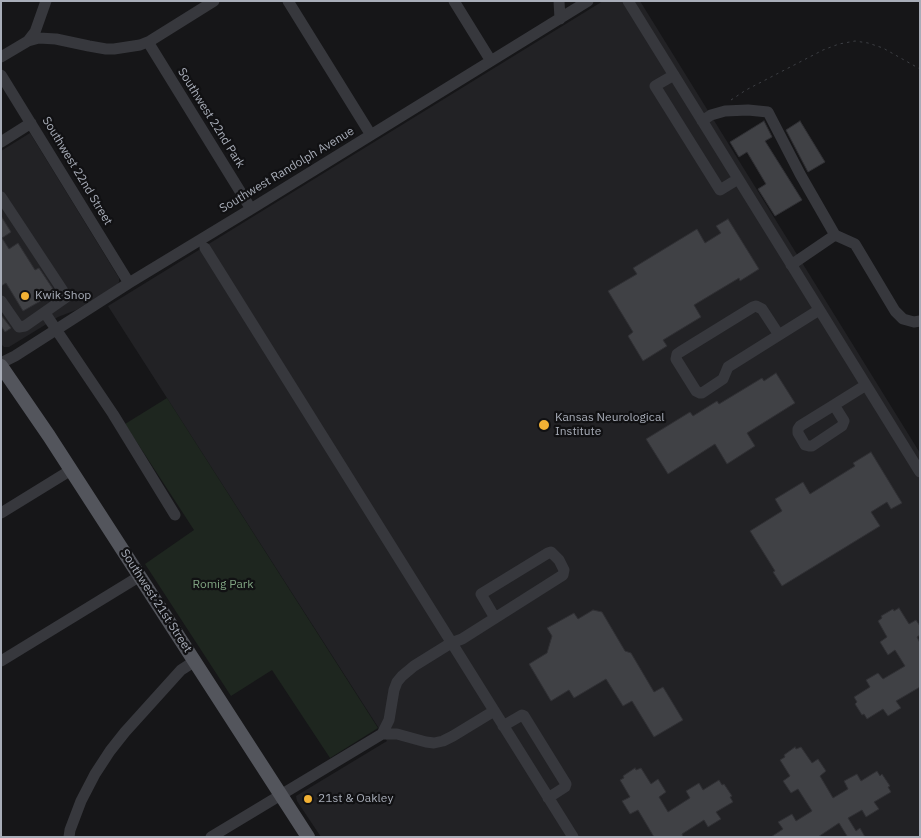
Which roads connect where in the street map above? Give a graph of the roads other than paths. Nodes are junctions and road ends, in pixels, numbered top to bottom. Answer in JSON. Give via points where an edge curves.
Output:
{"nodes":[{"id":1,"x":46,"y":1,"type":"edge"},
{"id":2,"x":214,"y":1,"type":"edge"},
{"id":3,"x":288,"y":1,"type":"edge"},
{"id":4,"x":454,"y":1,"type":"edge"},
{"id":5,"x":559,"y":1,"type":"edge"},
{"id":6,"x":588,"y":1,"type":"edge"},
{"id":7,"x":628,"y":1,"type":"edge"},
{"id":8,"x":560,"y":19,"type":"junction"},
{"id":9,"x":28,"y":41,"type":"junction"},
{"id":10,"x":148,"y":42,"type":"junction"},
{"id":11,"x":1,"y":57,"type":"edge"},
{"id":12,"x":491,"y":61,"type":"junction"},
{"id":13,"x":1,"y":75,"type":"edge"},
{"id":14,"x":674,"y":75,"type":"junction"},
{"id":15,"x":702,"y":121,"type":"junction"},
{"id":16,"x":31,"y":123,"type":"junction"},
{"id":17,"x":371,"y":135,"type":"junction"},
{"id":18,"x":1,"y":142,"type":"edge"},
{"id":19,"x":738,"y":179,"type":"junction"},
{"id":20,"x":1,"y":196,"type":"edge"},
{"id":21,"x":251,"y":209,"type":"junction"},
{"id":22,"x":836,"y":235,"type":"junction"},
{"id":23,"x":205,"y":248,"type":"dead end"},
{"id":24,"x":792,"y":265,"type":"junction"},
{"id":25,"x":128,"y":283,"type":"junction"},
{"id":26,"x":1,"y":301,"type":"edge"},
{"id":27,"x":819,"y":310,"type":"junction"},
{"id":28,"x":44,"y":313,"type":"junction"},
{"id":29,"x":920,"y":321,"type":"edge"},
{"id":30,"x":56,"y":329,"type":"junction"},
{"id":31,"x":779,"y":335,"type":"junction"},
{"id":32,"x":1,"y":365,"type":"edge"},
{"id":33,"x":866,"y":385,"type":"junction"},
{"id":34,"x":834,"y":405,"type":"dead end"},
{"id":35,"x":71,"y":470,"type":"junction"},
{"id":36,"x":920,"y":472,"type":"edge"},
{"id":37,"x":1,"y":513,"type":"edge"},
{"id":38,"x":176,"y":515,"type":"dead end"},
{"id":39,"x":140,"y":576,"type":"junction"},
{"id":40,"x":495,"y":618,"type":"junction"},
{"id":41,"x":452,"y":643,"type":"junction"},
{"id":42,"x":1,"y":661,"type":"edge"},
{"id":43,"x":194,"y":661,"type":"junction"},
{"id":44,"x":494,"y":711,"type":"junction"},
{"id":45,"x":504,"y":726,"type":"junction"},
{"id":46,"x":382,"y":734,"type":"junction"},
{"id":47,"x":280,"y":794,"type":"junction"},
{"id":48,"x":548,"y":798,"type":"junction"},
{"id":49,"x":69,"y":837,"type":"edge"},
{"id":50,"x":211,"y":837,"type":"edge"},
{"id":51,"x":308,"y":837,"type":"edge"},
{"id":52,"x":573,"y":837,"type":"edge"}],
"edges":[{"from":1,"to":9,"type":"street","via":[[35,32]]},
{"from":2,"to":10,"type":"street"},
{"from":3,"to":17,"type":"street"},
{"from":4,"to":12,"type":"street"},
{"from":5,"to":8,"type":"street"},
{"from":6,"to":8,"type":"street","name":"Southwest Randolph Avenue"},
{"from":7,"to":14,"type":"street"},
{"from":8,"to":12,"type":"street","name":"Southwest Randolph Avenue"},
{"from":9,"to":10,"type":"street","via":[[56,38],[114,49]]},
{"from":9,"to":11,"type":"street"},
{"from":10,"to":21,"type":"street","name":"Southwest 22nd Park"},
{"from":12,"to":17,"type":"street","name":"Southwest Randolph Avenue"},
{"from":13,"to":16,"type":"street","name":"Southwest 22nd Street"},
{"from":14,"to":15,"type":"street"},
{"from":14,"to":19,"type":"street","via":[[655,86],[720,190]]},
{"from":15,"to":19,"type":"street"},
{"from":15,"to":22,"type":"street","via":[[725,111],[768,112]]},
{"from":16,"to":18,"type":"street"},
{"from":16,"to":25,"type":"street","name":"Southwest 22nd Street"},
{"from":17,"to":21,"type":"street","name":"Southwest Randolph Avenue"},
{"from":19,"to":24,"type":"street"},
{"from":20,"to":28,"type":"street","via":[[65,298]]},
{"from":21,"to":25,"type":"street","name":"Southwest Randolph Avenue"},
{"from":22,"to":24,"type":"street"},
{"from":22,"to":29,"type":"street","via":[[855,244],[895,311],[903,319]]},
{"from":23,"to":41,"type":"street"},
{"from":24,"to":27,"type":"street"},
{"from":25,"to":30,"type":"street","name":"Southwest Randolph Avenue"},
{"from":26,"to":28,"type":"street","via":[[19,327]]},
{"from":27,"to":31,"type":"street"},
{"from":27,"to":33,"type":"street"},
{"from":28,"to":30,"type":"street"},
{"from":30,"to":32,"type":"street","name":"Southwest Randolph Avenue"},
{"from":30,"to":38,"type":"street"},
{"from":31,"to":31,"type":"street","via":[[728,367],[723,379],[700,393],[676,359],[680,352],[756,306],[762,309]]},
{"from":32,"to":35,"type":"main road","name":"Southwest 21st Street"},
{"from":33,"to":34,"type":"street"},
{"from":33,"to":36,"type":"street"},
{"from":35,"to":37,"type":"street"},
{"from":35,"to":39,"type":"main road","name":"Southwest 21st Street"},
{"from":39,"to":42,"type":"street"},
{"from":39,"to":43,"type":"main road","name":"Southwest 21st Street"},
{"from":40,"to":40,"type":"street","via":[[563,575],[559,560],[551,552],[481,594]]},
{"from":40,"to":41,"type":"street"},
{"from":41,"to":44,"type":"street"},
{"from":41,"to":46,"type":"street","via":[[414,666],[397,682],[390,720]]},
{"from":43,"to":47,"type":"main road","name":"Southwest 21st Street"},
{"from":43,"to":49,"type":"street","via":[[181,670],[110,751],[81,801]]},
{"from":44,"to":45,"type":"street"},
{"from":44,"to":46,"type":"street","via":[[443,741],[426,742],[397,734]]},
{"from":45,"to":48,"type":"street"},
{"from":45,"to":48,"type":"street","via":[[524,716],[566,784]]},
{"from":46,"to":47,"type":"street"},
{"from":47,"to":50,"type":"street"},
{"from":47,"to":51,"type":"main road","name":"Southwest 21st Street"},
{"from":48,"to":52,"type":"street"}]}
